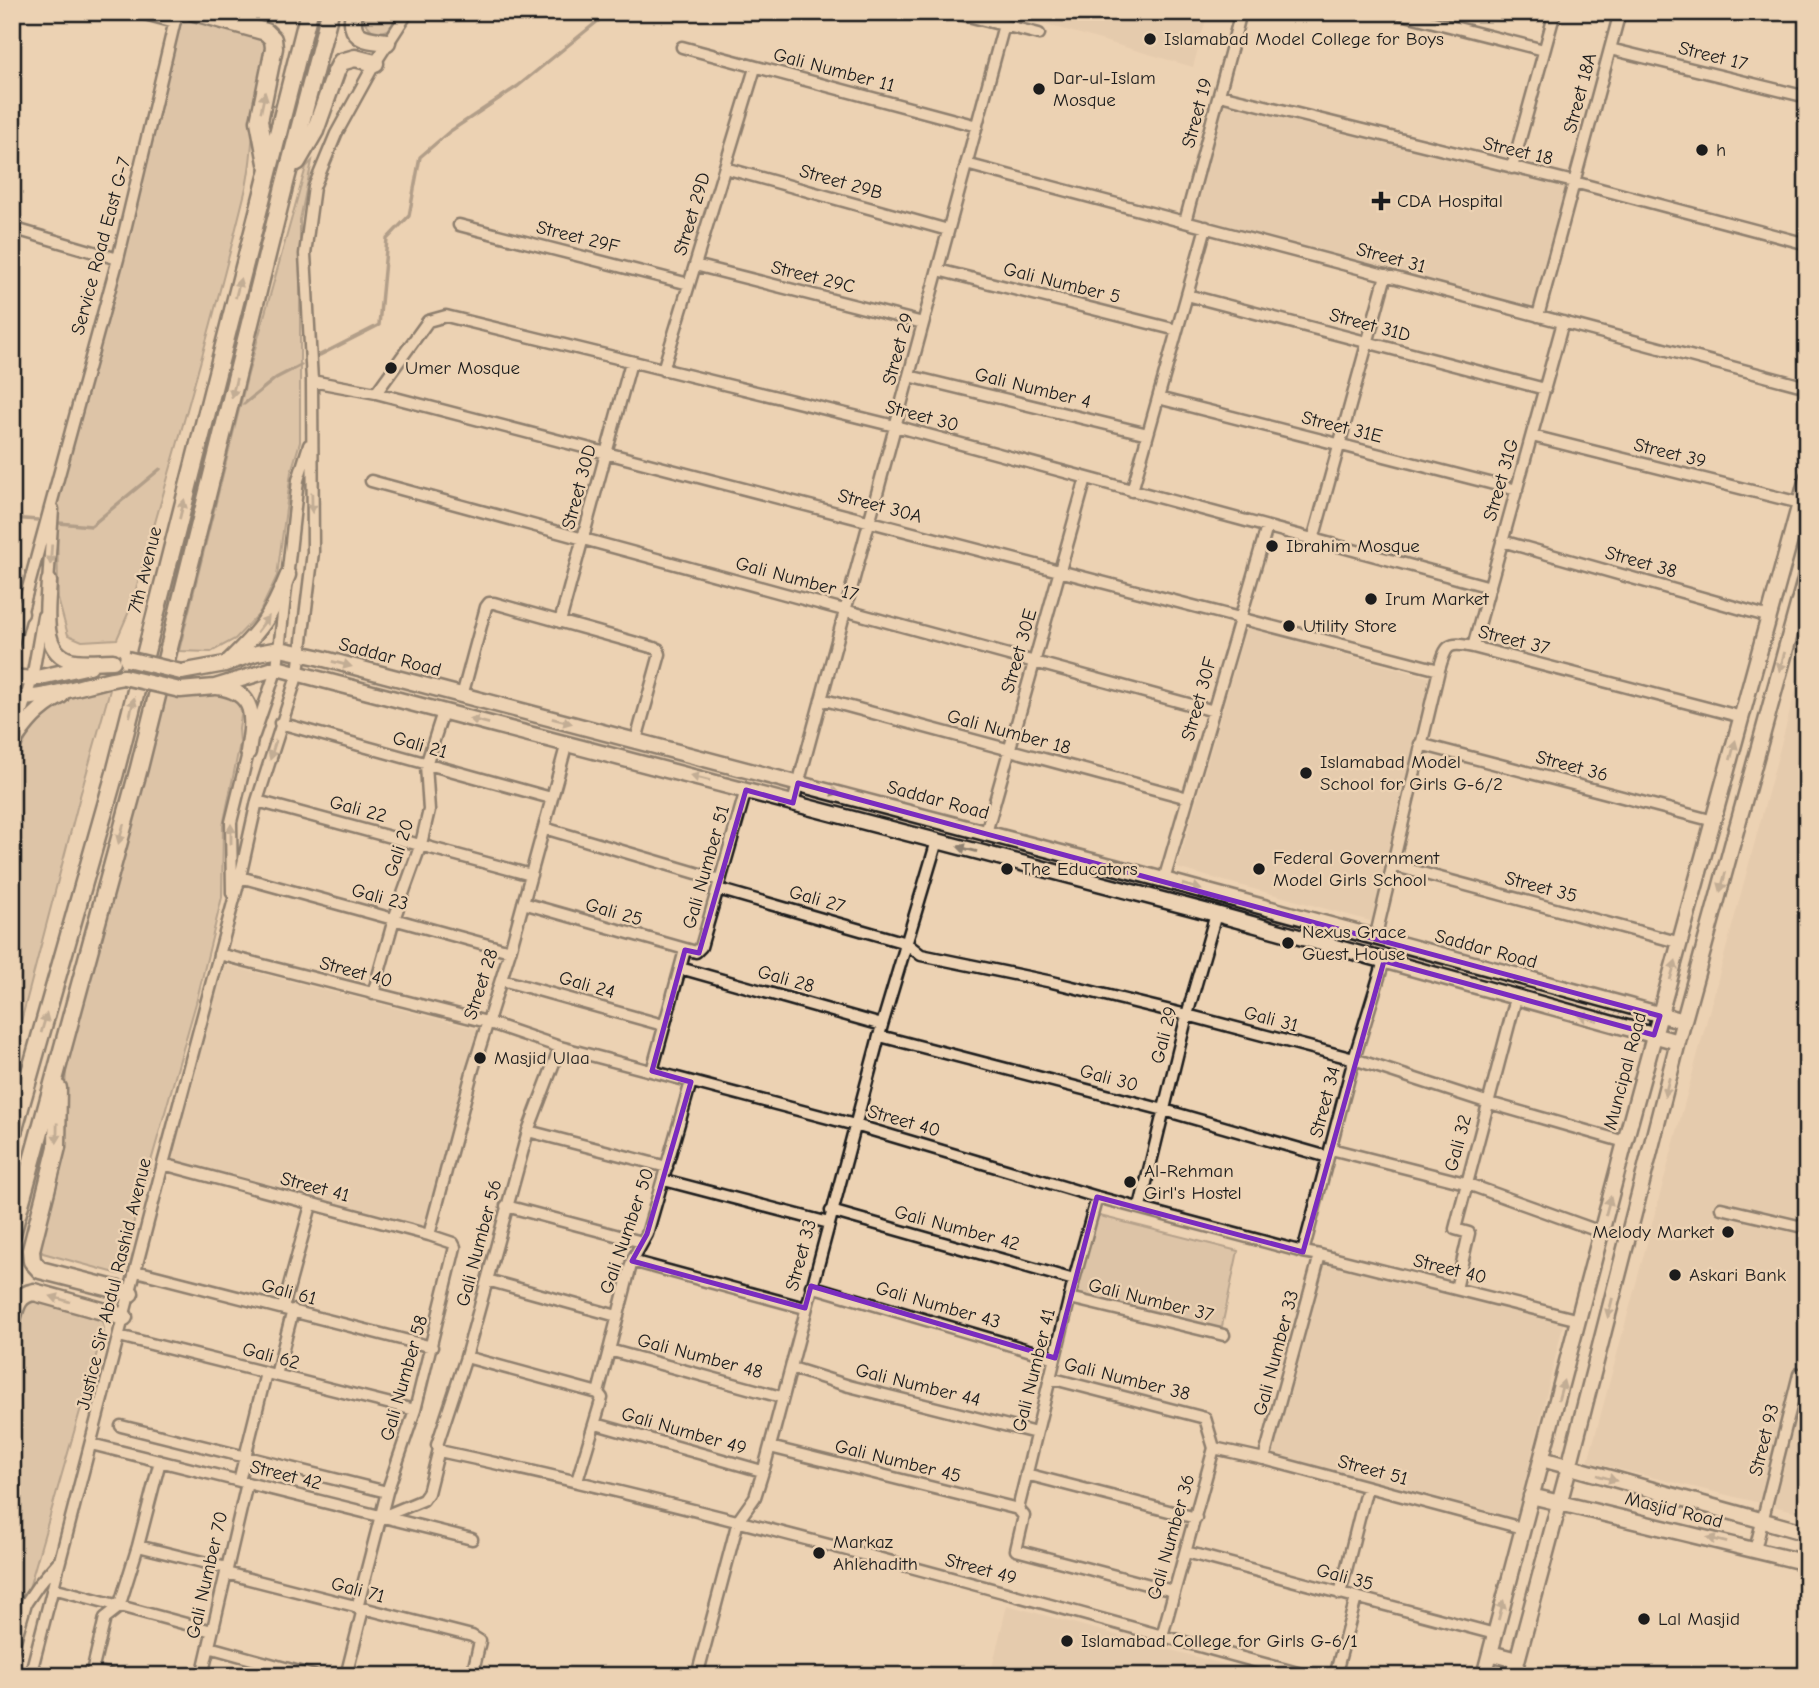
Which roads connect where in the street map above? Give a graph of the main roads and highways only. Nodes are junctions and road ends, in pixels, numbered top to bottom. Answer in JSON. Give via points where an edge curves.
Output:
{"nodes":[{"id":1,"x":194,"y":12,"type":"edge"},
{"id":2,"x":309,"y":12,"type":"edge"},
{"id":3,"x":330,"y":12,"type":"edge"},
{"id":4,"x":354,"y":12,"type":"edge"},
{"id":5,"x":387,"y":42,"type":"road end"},
{"id":6,"x":374,"y":63,"type":"road end"},
{"id":7,"x":268,"y":169,"type":"junction"},
{"id":8,"x":286,"y":179,"type":"junction"},
{"id":9,"x":37,"y":1049,"type":"junction"},
{"id":10,"x":58,"y":1065,"type":"junction"},
{"id":11,"x":12,"y":1096,"type":"edge"},
{"id":12,"x":12,"y":1136,"type":"edge"},
{"id":13,"x":12,"y":1234,"type":"edge"},
{"id":14,"x":130,"y":1293,"type":"road end"},
{"id":15,"x":124,"y":1317,"type":"road end"},
{"id":16,"x":12,"y":1320,"type":"edge"}],
"edges":[{"from":7,"to":1,"type":"main road","one_way":true,"via":[[259,121],[273,39],[267,32]]},
{"from":2,"to":7,"type":"main road","name":"7th Avenue"},
{"from":3,"to":8,"type":"main road"},
{"from":4,"to":5,"type":"main road","via":[[355,32],[362,38]]},
{"from":6,"to":8,"type":"main road","via":[[355,58],[341,62],[315,131]]},
{"from":9,"to":7,"type":"main road","name":"7th Avenue","one_way":true,"via":[[119,760]]},
{"from":8,"to":10,"type":"main road","one_way":true,"via":[[187,582]]},
{"from":9,"to":11,"type":"main road"},
{"from":9,"to":12,"type":"main road","name":"7th Avenue"},
{"from":10,"to":13,"type":"main road"},
{"from":10,"to":14,"type":"main road","one_way":true,"via":[[57,1147],[32,1261],[40,1270]]},
{"from":15,"to":16,"type":"main road","one_way":true,"via":[[34,1292],[18,1301]]}]}
